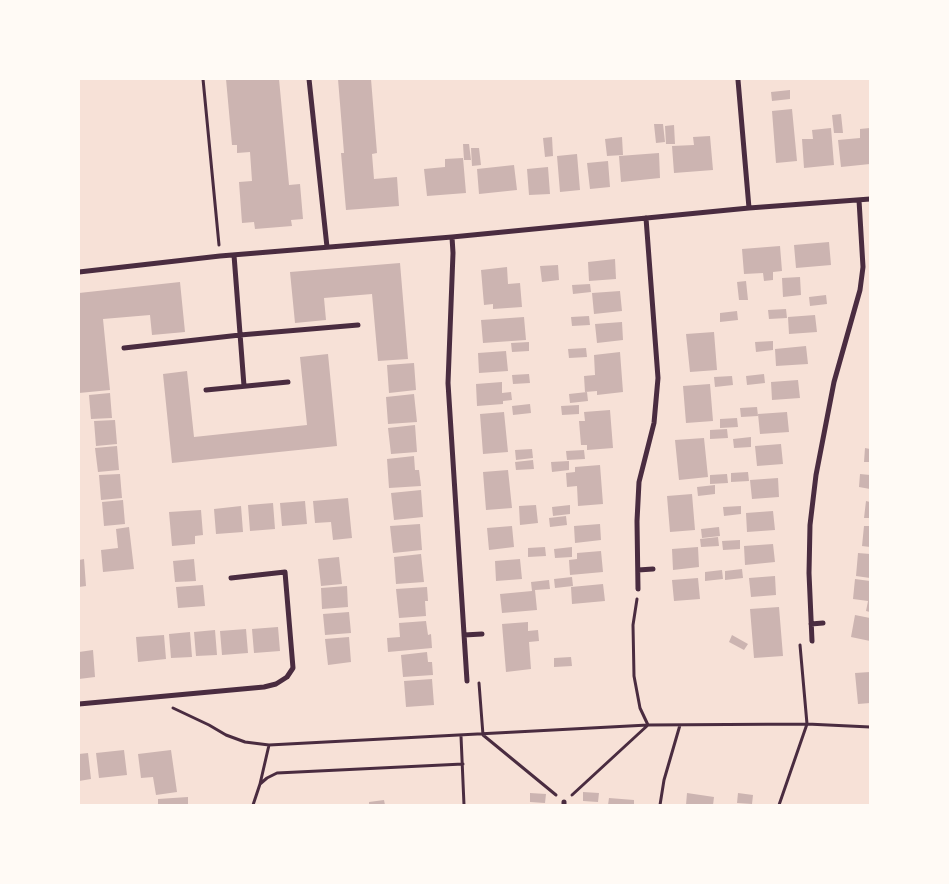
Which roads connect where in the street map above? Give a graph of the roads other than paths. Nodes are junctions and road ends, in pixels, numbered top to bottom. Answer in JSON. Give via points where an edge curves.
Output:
{"nodes":[{"id":1,"x":309,"y":79,"type":"edge"},
{"id":2,"x":738,"y":80,"type":"dead end"},
{"id":3,"x":859,"y":200,"type":"junction"},
{"id":4,"x":870,"y":200,"type":"edge"},
{"id":5,"x":749,"y":208,"type":"junction"},
{"id":6,"x":646,"y":218,"type":"junction"},
{"id":7,"x":452,"y":237,"type":"junction"},
{"id":8,"x":327,"y":247,"type":"junction"},
{"id":9,"x":234,"y":255,"type":"junction"},
{"id":10,"x":79,"y":272,"type":"edge"},
{"id":11,"x":358,"y":325,"type":"dead end"},
{"id":12,"x":240,"y":335,"type":"junction"},
{"id":13,"x":124,"y":348,"type":"dead end"},
{"id":14,"x":288,"y":382,"type":"dead end"},
{"id":15,"x":244,"y":386,"type":"junction"},
{"id":16,"x":206,"y":390,"type":"dead end"},
{"id":17,"x":653,"y":569,"type":"dead end"},
{"id":18,"x":638,"y":570,"type":"junction"},
{"id":19,"x":231,"y":578,"type":"dead end"},
{"id":20,"x":638,"y":589,"type":"road end"},
{"id":21,"x":823,"y":623,"type":"dead end"},
{"id":22,"x":811,"y":624,"type":"junction"},
{"id":23,"x":482,"y":634,"type":"dead end"},
{"id":24,"x":464,"y":635,"type":"junction"},
{"id":25,"x":812,"y":641,"type":"road end"},
{"id":26,"x":467,"y":681,"type":"road end"},
{"id":27,"x":79,"y":704,"type":"edge"}],
"edges":[{"from":1,"to":8,"type":"street"},
{"from":2,"to":5,"type":"street"},
{"from":3,"to":4,"type":"street"},
{"from":3,"to":5,"type":"street"},
{"from":3,"to":22,"type":"street","via":[[863,266],[860,290],[834,382],[810,525]]},
{"from":5,"to":6,"type":"street"},
{"from":6,"to":7,"type":"street"},
{"from":6,"to":18,"type":"street","via":[[658,378],[654,423],[639,482]]},
{"from":7,"to":8,"type":"street"},
{"from":7,"to":24,"type":"street","via":[[448,383]]},
{"from":8,"to":9,"type":"street"},
{"from":9,"to":10,"type":"street"},
{"from":9,"to":12,"type":"street"},
{"from":11,"to":12,"type":"street"},
{"from":12,"to":13,"type":"street"},
{"from":12,"to":15,"type":"street"},
{"from":14,"to":15,"type":"street"},
{"from":15,"to":16,"type":"street"},
{"from":17,"to":18,"type":"street"},
{"from":18,"to":20,"type":"street"},
{"from":19,"to":27,"type":"street","via":[[284,572],[293,668],[287,677],[264,687]]},
{"from":21,"to":22,"type":"street"},
{"from":22,"to":25,"type":"street"},
{"from":23,"to":24,"type":"street"},
{"from":24,"to":26,"type":"street"}]}
